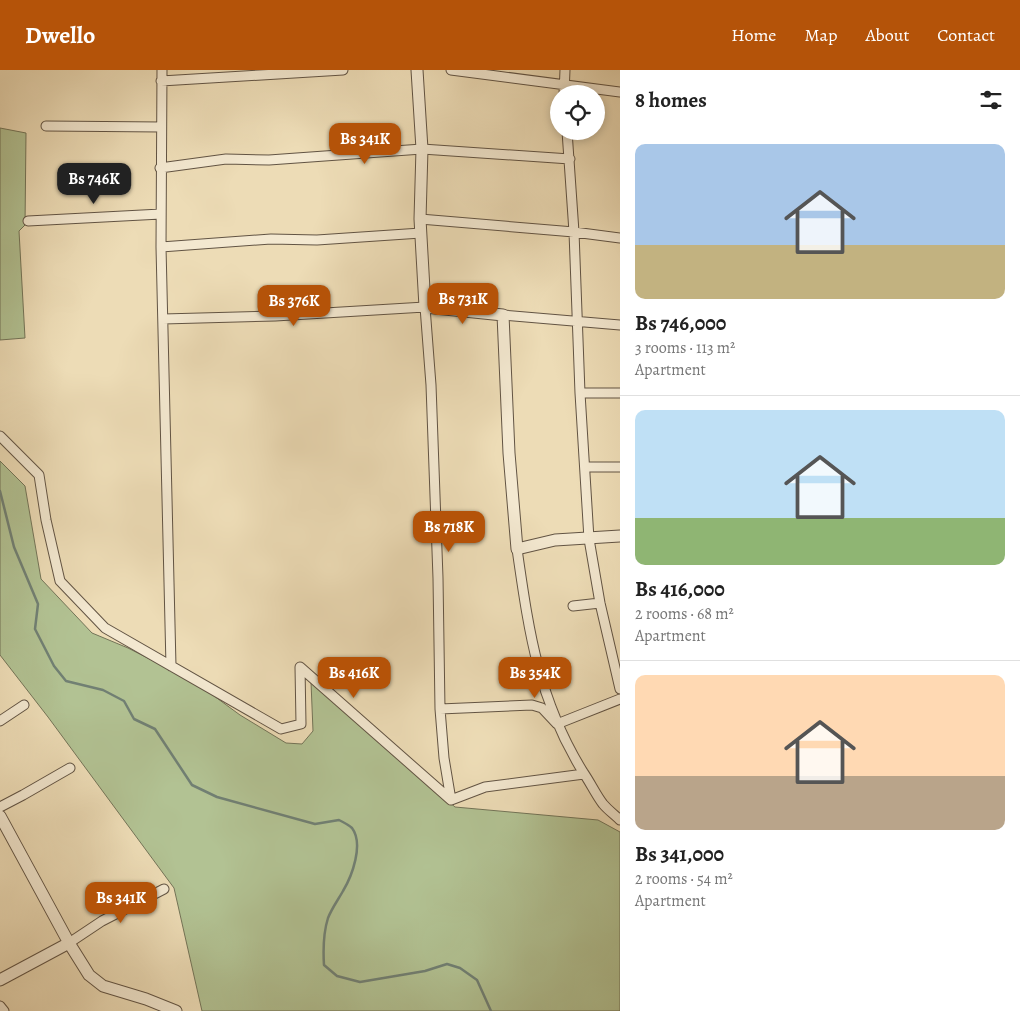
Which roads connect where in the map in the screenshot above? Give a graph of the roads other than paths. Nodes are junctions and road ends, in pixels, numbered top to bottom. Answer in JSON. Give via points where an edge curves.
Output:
{"nodes":[{"id":1,"x":162,"y":70,"type":"edge"},
{"id":2,"x":332,"y":70,"type":"edge"},
{"id":3,"x":343,"y":70,"type":"edge"},
{"id":4,"x":417,"y":70,"type":"edge"},
{"id":5,"x":451,"y":70,"type":"edge"},
{"id":6,"x":565,"y":70,"type":"edge"},
{"id":7,"x":246,"y":73,"type":"edge"},
{"id":8,"x":162,"y":81,"type":"junction"},
{"id":9,"x":564,"y":85,"type":"edge"},
{"id":10,"x":550,"y":87,"type":"edge"},
{"id":11,"x":605,"y":91,"type":"edge"},
{"id":12,"x":620,"y":92,"type":"edge"},
{"id":13,"x":46,"y":126,"type":"dead end"},
{"id":14,"x":161,"y":127,"type":"junction"},
{"id":15,"x":568,"y":140,"type":"edge"},
{"id":16,"x":422,"y":149,"type":"junction"},
{"id":17,"x":570,"y":159,"type":"junction"},
{"id":18,"x":160,"y":168,"type":"junction"},
{"id":19,"x":161,"y":214,"type":"junction"},
{"id":20,"x":420,"y":219,"type":"junction"},
{"id":21,"x":28,"y":221,"type":"dead end"},
{"id":22,"x":574,"y":232,"type":"junction"},
{"id":23,"x":421,"y":233,"type":"junction"},
{"id":24,"x":620,"y":238,"type":"edge"},
{"id":25,"x":161,"y":248,"type":"junction"},
{"id":26,"x":425,"y":308,"type":"junction"},
{"id":27,"x":503,"y":316,"type":"junction"},
{"id":28,"x":163,"y":320,"type":"junction"},
{"id":29,"x":576,"y":322,"type":"junction"},
{"id":30,"x":620,"y":326,"type":"edge"},
{"id":31,"x":580,"y":393,"type":"junction"},
{"id":32,"x":620,"y":393,"type":"edge"},
{"id":33,"x":0,"y":436,"type":"edge"},
{"id":34,"x":586,"y":467,"type":"junction"},
{"id":35,"x":620,"y":467,"type":"edge"},
{"id":36,"x":620,"y":536,"type":"edge"},
{"id":37,"x":590,"y":539,"type":"junction"},
{"id":38,"x":517,"y":549,"type":"junction"},
{"id":39,"x":600,"y":603,"type":"junction"},
{"id":40,"x":574,"y":606,"type":"dead end"},
{"id":41,"x":171,"y":666,"type":"junction"},
{"id":42,"x":620,"y":689,"type":"edge"},
{"id":43,"x":620,"y":699,"type":"edge"},
{"id":44,"x":24,"y":705,"type":"dead end"},
{"id":45,"x":440,"y":709,"type":"junction"},
{"id":46,"x":0,"y":721,"type":"edge"},
{"id":47,"x":557,"y":724,"type":"junction"},
{"id":48,"x":70,"y":768,"type":"dead end"},
{"id":49,"x":584,"y":774,"type":"junction"},
{"id":50,"x":451,"y":800,"type":"junction"},
{"id":51,"x":0,"y":806,"type":"edge"},
{"id":52,"x":0,"y":816,"type":"edge"},
{"id":53,"x":620,"y":820,"type":"edge"},
{"id":54,"x":164,"y":890,"type":"dead end"},
{"id":55,"x":69,"y":943,"type":"junction"},
{"id":56,"x":0,"y":980,"type":"edge"},
{"id":57,"x":0,"y":1006,"type":"edge"},
{"id":58,"x":4,"y":1011,"type":"edge"},
{"id":59,"x":176,"y":1011,"type":"edge"}],
"edges":[{"from":1,"to":8,"type":"street"},
{"from":2,"to":3,"type":"street"},
{"from":2,"to":7,"type":"street"},
{"from":4,"to":16,"type":"street"},
{"from":5,"to":10,"type":"street"},
{"from":6,"to":9,"type":"street"},
{"from":7,"to":8,"type":"street"},
{"from":8,"to":14,"type":"street"},
{"from":11,"to":12,"type":"street"},
{"from":13,"to":14,"type":"street"},
{"from":14,"to":18,"type":"street"},
{"from":15,"to":17,"type":"street"},
{"from":16,"to":17,"type":"street"},
{"from":16,"to":18,"type":"street","via":[[269,160],[226,159]]},
{"from":16,"to":20,"type":"street"},
{"from":17,"to":22,"type":"street"},
{"from":18,"to":19,"type":"street"},
{"from":19,"to":21,"type":"street"},
{"from":19,"to":25,"type":"street"},
{"from":20,"to":22,"type":"street"},
{"from":20,"to":23,"type":"street"},
{"from":22,"to":24,"type":"street"},
{"from":22,"to":29,"type":"street"},
{"from":23,"to":25,"type":"street","via":[[317,240],[271,239]]},
{"from":23,"to":26,"type":"street"},
{"from":25,"to":28,"type":"street"},
{"from":26,"to":27,"type":"street"},
{"from":26,"to":28,"type":"street"},
{"from":26,"to":45,"type":"street","via":[[431,385]]},
{"from":27,"to":29,"type":"street"},
{"from":27,"to":38,"type":"street"},
{"from":28,"to":41,"type":"street"},
{"from":29,"to":30,"type":"street"},
{"from":29,"to":31,"type":"street"},
{"from":31,"to":32,"type":"street"},
{"from":31,"to":34,"type":"street"},
{"from":33,"to":41,"type":"street","via":[[39,475],[60,581],[105,628]]},
{"from":34,"to":35,"type":"street"},
{"from":34,"to":37,"type":"street"},
{"from":36,"to":37,"type":"street"},
{"from":37,"to":38,"type":"street","via":[[555,540]]},
{"from":37,"to":39,"type":"street"},
{"from":38,"to":47,"type":"street","via":[[540,678]]},
{"from":39,"to":40,"type":"street"},
{"from":39,"to":42,"type":"street"},
{"from":41,"to":50,"type":"street","via":[[281,729],[301,724],[300,667]]},
{"from":43,"to":47,"type":"street"},
{"from":44,"to":46,"type":"street"},
{"from":45,"to":47,"type":"street","via":[[532,705],[542,708]]},
{"from":45,"to":50,"type":"street"},
{"from":47,"to":49,"type":"street"},
{"from":48,"to":51,"type":"street"},
{"from":49,"to":50,"type":"street","via":[[485,787]]},
{"from":49,"to":53,"type":"street","via":[[603,804]]},
{"from":52,"to":55,"type":"street"},
{"from":54,"to":55,"type":"street","via":[[102,921]]},
{"from":55,"to":56,"type":"street"},
{"from":55,"to":59,"type":"street","via":[[89,975],[103,986]]},
{"from":57,"to":58,"type":"street"}]}
